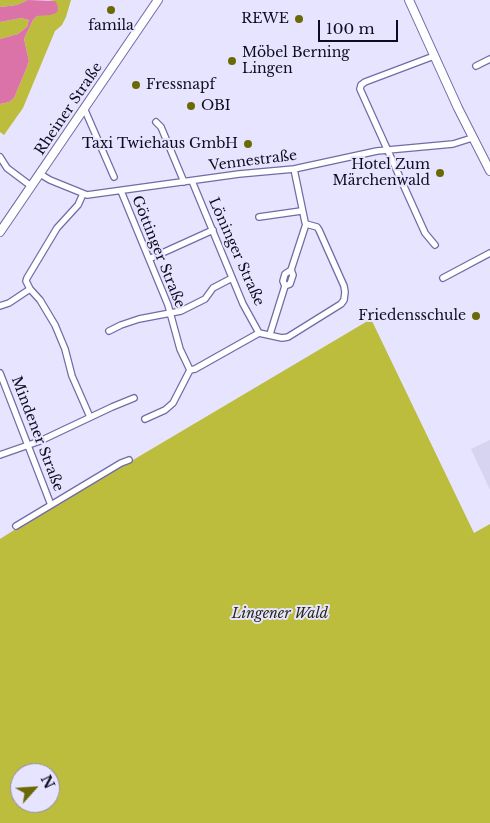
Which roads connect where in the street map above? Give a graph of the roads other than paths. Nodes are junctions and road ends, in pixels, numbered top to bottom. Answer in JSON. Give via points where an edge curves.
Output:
{"nodes":[{"id":1,"x":158,"y":0,"type":"edge"},
{"id":2,"x":409,"y":0,"type":"edge"},
{"id":3,"x":434,"y":56,"type":"junction"},
{"id":4,"x":490,"y":59,"type":"edge"},
{"id":5,"x":476,"y":66,"type":"dead end"},
{"id":6,"x":84,"y":108,"type":"junction"},
{"id":7,"x":156,"y":122,"type":"dead end"},
{"id":8,"x":472,"y":138,"type":"junction"},
{"id":9,"x":388,"y":150,"type":"junction"},
{"id":10,"x":0,"y":157,"type":"edge"},
{"id":11,"x":294,"y":168,"type":"junction"},
{"id":12,"x":490,"y":171,"type":"edge"},
{"id":13,"x":40,"y":174,"type":"junction"},
{"id":14,"x":114,"y":177,"type":"dead end"},
{"id":15,"x":192,"y":181,"type":"junction"},
{"id":16,"x":184,"y":182,"type":"junction"},
{"id":17,"x":32,"y":186,"type":"junction"},
{"id":18,"x":121,"y":191,"type":"junction"},
{"id":19,"x":83,"y":194,"type":"junction"},
{"id":20,"x":302,"y":211,"type":"junction"},
{"id":21,"x":259,"y":217,"type":"dead end"},
{"id":22,"x":306,"y":224,"type":"junction"},
{"id":23,"x":213,"y":230,"type":"junction"},
{"id":24,"x":0,"y":232,"type":"edge"},
{"id":25,"x":435,"y":245,"type":"dead end"},
{"id":26,"x":490,"y":254,"type":"edge"},
{"id":27,"x":149,"y":259,"type":"junction"},
{"id":28,"x":232,"y":278,"type":"junction"},
{"id":29,"x":443,"y":278,"type":"dead end"},
{"id":30,"x":30,"y":289,"type":"junction"},
{"id":31,"x":0,"y":306,"type":"edge"},
{"id":32,"x":171,"y":313,"type":"junction"},
{"id":33,"x":109,"y":331,"type":"dead end"},
{"id":34,"x":259,"y":333,"type":"junction"},
{"id":35,"x":270,"y":334,"type":"junction"},
{"id":36,"x":190,"y":370,"type":"junction"},
{"id":37,"x":0,"y":372,"type":"edge"},
{"id":38,"x":134,"y":398,"type":"dead end"},
{"id":39,"x":90,"y":417,"type":"junction"},
{"id":40,"x":146,"y":420,"type":"dead end"},
{"id":41,"x":28,"y":445,"type":"junction"},
{"id":42,"x":0,"y":455,"type":"edge"},
{"id":43,"x":129,"y":460,"type":"dead end"},
{"id":44,"x":51,"y":504,"type":"junction"},
{"id":45,"x":16,"y":526,"type":"dead end"}],
"edges":[{"from":1,"to":6,"type":"main road","name":"Rheiner Straße"},
{"from":2,"to":3,"type":"main road"},
{"from":3,"to":8,"type":"main road"},
{"from":3,"to":9,"type":"street","via":[[361,85]]},
{"from":4,"to":5,"type":"street"},
{"from":6,"to":13,"type":"main road","name":"Rheiner Straße"},
{"from":6,"to":14,"type":"street"},
{"from":7,"to":16,"type":"street","via":[[165,135]]},
{"from":8,"to":9,"type":"street","name":"Vennestraße","via":[[453,144]]},
{"from":8,"to":12,"type":"main road"},
{"from":9,"to":11,"type":"street","name":"Vennestraße"},
{"from":9,"to":25,"type":"street","via":[[426,233]]},
{"from":10,"to":17,"type":"street","via":[[7,168]]},
{"from":11,"to":15,"type":"street","name":"Vennestraße"},
{"from":11,"to":20,"type":"street"},
{"from":13,"to":17,"type":"main road","name":"Rheiner Straße"},
{"from":13,"to":19,"type":"street","name":"Vennestraße"},
{"from":15,"to":16,"type":"street","name":"Vennestraße"},
{"from":15,"to":23,"type":"street","name":"Löninger Straße"},
{"from":16,"to":18,"type":"street","name":"Vennestraße"},
{"from":17,"to":24,"type":"main road","name":"Rheiner Straße"},
{"from":18,"to":19,"type":"street","name":"Vennestraße"},
{"from":18,"to":27,"type":"street","name":"Göttinger Straße"},
{"from":19,"to":30,"type":"street","via":[[30,271],[26,282]]},
{"from":20,"to":21,"type":"street"},
{"from":20,"to":22,"type":"street"},
{"from":22,"to":35,"type":"street","via":[[291,270],[285,274],[285,286]]},
{"from":22,"to":35,"type":"street","via":[[319,230],[344,286],[344,300],[288,337]]},
{"from":23,"to":27,"type":"street"},
{"from":23,"to":28,"type":"street","name":"Löninger Straße"},
{"from":26,"to":29,"type":"street"},
{"from":27,"to":32,"type":"street","name":"Göttinger Straße"},
{"from":28,"to":32,"type":"street","via":[[213,288],[205,299]]},
{"from":28,"to":34,"type":"street","name":"Löninger Straße"},
{"from":30,"to":31,"type":"street"},
{"from":30,"to":39,"type":"street","via":[[55,325]]},
{"from":32,"to":33,"type":"street","via":[[121,324]]},
{"from":32,"to":36,"type":"street","name":"Göttinger Straße","via":[[180,349]]},
{"from":34,"to":35,"type":"street"},
{"from":34,"to":36,"type":"street"},
{"from":36,"to":40,"type":"street","via":[[173,403]]},
{"from":37,"to":41,"type":"street","name":"Mindener Straße"},
{"from":38,"to":39,"type":"street"},
{"from":39,"to":41,"type":"street"},
{"from":41,"to":42,"type":"street"},
{"from":41,"to":44,"type":"street","name":"Mindener Straße"},
{"from":43,"to":44,"type":"street"},
{"from":44,"to":45,"type":"street"}]}
